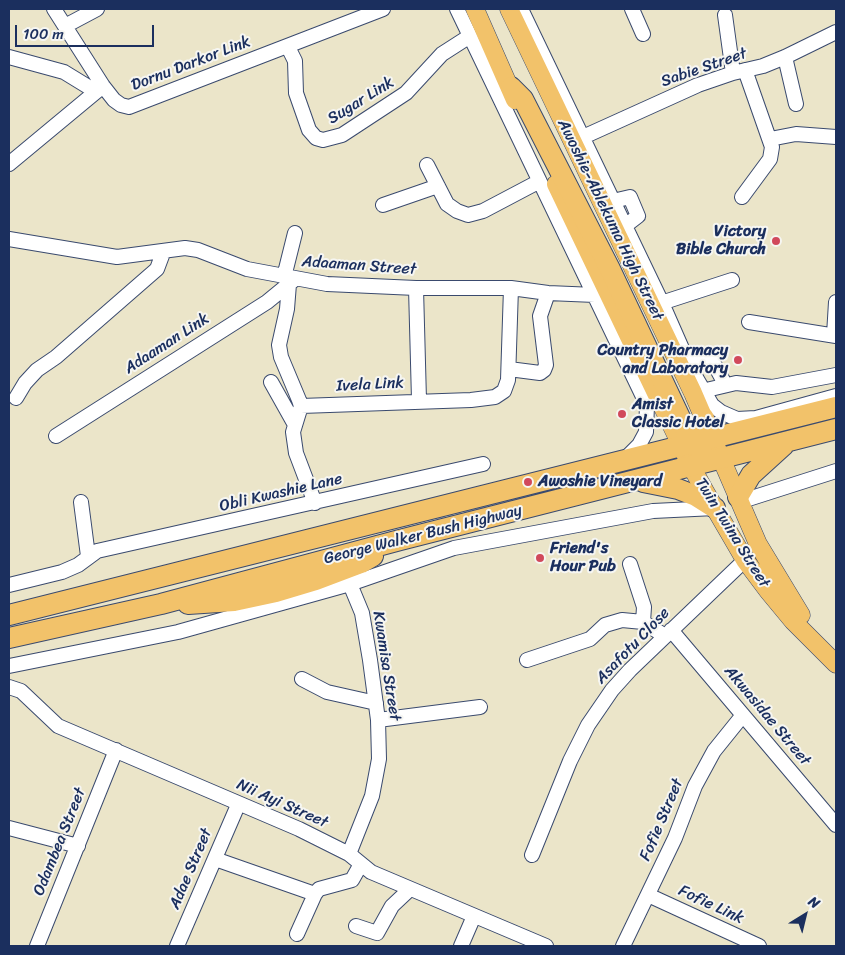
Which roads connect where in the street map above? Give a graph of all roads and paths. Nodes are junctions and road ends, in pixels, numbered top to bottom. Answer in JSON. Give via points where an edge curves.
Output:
{"nodes":[{"id":1,"x":54,"y":9,"type":"edge"},
{"id":2,"x":97,"y":9,"type":"edge"},
{"id":3,"x":383,"y":9,"type":"edge"},
{"id":4,"x":456,"y":9,"type":"edge"},
{"id":5,"x":475,"y":9,"type":"edge"},
{"id":6,"x":509,"y":9,"type":"edge"},
{"id":7,"x":521,"y":9,"type":"edge"},
{"id":8,"x":632,"y":9,"type":"edge"},
{"id":9,"x":725,"y":15,"type":"dead end"},
{"id":10,"x":65,"y":26,"type":"junction"},
{"id":11,"x":836,"y":32,"type":"edge"},
{"id":12,"x":642,"y":34,"type":"dead end"},
{"id":13,"x":470,"y":36,"type":"junction"},
{"id":14,"x":288,"y":47,"type":"junction"},
{"id":15,"x":487,"y":53,"type":"junction"},
{"id":16,"x":9,"y":57,"type":"edge"},
{"id":17,"x":785,"y":57,"type":"junction"},
{"id":18,"x":739,"y":72,"type":"junction"},
{"id":19,"x":511,"y":87,"type":"joint"},
{"id":20,"x":99,"y":89,"type":"junction"},
{"id":21,"x":796,"y":104,"type":"dead end"},
{"id":22,"x":836,"y":136,"type":"edge"},
{"id":23,"x":583,"y":137,"type":"junction"},
{"id":24,"x":770,"y":139,"type":"junction"},
{"id":25,"x":9,"y":164,"type":"edge"},
{"id":26,"x":427,"y":165,"type":"dead end"},
{"id":27,"x":538,"y":182,"type":"junction"},
{"id":28,"x":438,"y":186,"type":"junction"},
{"id":29,"x":742,"y":197,"type":"dead end"},
{"id":30,"x":383,"y":206,"type":"dead end"},
{"id":31,"x":295,"y":233,"type":"dead end"},
{"id":32,"x":9,"y":239,"type":"edge"},
{"id":33,"x":163,"y":253,"type":"junction"},
{"id":34,"x":290,"y":280,"type":"junction"},
{"id":35,"x":732,"y":280,"type":"dead end"},
{"id":36,"x":416,"y":288,"type":"junction"},
{"id":37,"x":511,"y":288,"type":"junction"},
{"id":38,"x":548,"y":293,"type":"junction"},
{"id":39,"x":594,"y":295,"type":"junction"},
{"id":40,"x":836,"y":302,"type":"edge"},
{"id":41,"x":657,"y":304,"type":"junction"},
{"id":42,"x":749,"y":322,"type":"dead end"},
{"id":43,"x":835,"y":336,"type":"edge"},
{"id":44,"x":686,"y":360,"type":"junction"},
{"id":45,"x":509,"y":369,"type":"junction"},
{"id":46,"x":836,"y":374,"type":"edge"},
{"id":47,"x":271,"y":382,"type":"dead end"},
{"id":48,"x":725,"y":384,"type":"junction"},
{"id":49,"x":702,"y":391,"type":"junction"},
{"id":50,"x":836,"y":396,"type":"edge"},
{"id":51,"x":16,"y":398,"type":"dead end"},
{"id":52,"x":419,"y":400,"type":"junction"},
{"id":53,"x":301,"y":406,"type":"junction"},
{"id":54,"x":836,"y":407,"type":"edge"},
{"id":55,"x":704,"y":418,"type":"junction"},
{"id":56,"x":294,"y":423,"type":"junction"},
{"id":57,"x":836,"y":430,"type":"edge"},
{"id":58,"x":56,"y":436,"type":"dead end"},
{"id":59,"x":713,"y":438,"type":"junction"},
{"id":60,"x":686,"y":439,"type":"junction"},
{"id":61,"x":787,"y":442,"type":"junction"},
{"id":62,"x":722,"y":458,"type":"junction"},
{"id":63,"x":620,"y":463,"type":"junction"},
{"id":64,"x":483,"y":464,"type":"dead end"},
{"id":65,"x":690,"y":466,"type":"junction"},
{"id":66,"x":836,"y":471,"type":"edge"},
{"id":67,"x":633,"y":481,"type":"junction"},
{"id":68,"x":738,"y":499,"type":"junction"},
{"id":69,"x":81,"y":502,"type":"dead end"},
{"id":70,"x":315,"y":503,"type":"junction"},
{"id":71,"x":714,"y":508,"type":"junction"},
{"id":72,"x":88,"y":556,"type":"junction"},
{"id":73,"x":745,"y":560,"type":"junction"},
{"id":74,"x":630,"y":564,"type":"dead end"},
{"id":75,"x":350,"y":584,"type":"junction"},
{"id":76,"x":9,"y":585,"type":"edge"},
{"id":77,"x":83,"y":597,"type":"junction"},
{"id":78,"x":9,"y":608,"type":"edge"},
{"id":79,"x":9,"y":615,"type":"edge"},
{"id":80,"x":643,"y":622,"type":"junction"},
{"id":81,"x":668,"y":633,"type":"junction"},
{"id":82,"x":9,"y":638,"type":"edge"},
{"id":83,"x":526,"y":660,"type":"dead end"},
{"id":84,"x":836,"y":662,"type":"edge"},
{"id":85,"x":9,"y":666,"type":"edge"},
{"id":86,"x":302,"y":679,"type":"dead end"},
{"id":87,"x":9,"y":687,"type":"edge"},
{"id":88,"x":376,"y":703,"type":"junction"},
{"id":89,"x":480,"y":707,"type":"dead end"},
{"id":90,"x":743,"y":715,"type":"junction"},
{"id":91,"x":378,"y":720,"type":"junction"},
{"id":92,"x":116,"y":750,"type":"junction"},
{"id":93,"x":238,"y":805,"type":"junction"},
{"id":94,"x":836,"y":825,"type":"edge"},
{"id":95,"x":9,"y":828,"type":"edge"},
{"id":96,"x":78,"y":846,"type":"junction"},
{"id":97,"x":349,"y":854,"type":"junction"},
{"id":98,"x":532,"y":854,"type":"dead end"},
{"id":99,"x":214,"y":859,"type":"junction"},
{"id":100,"x":362,"y":864,"type":"junction"},
{"id":101,"x":410,"y":890,"type":"junction"},
{"id":102,"x":315,"y":894,"type":"junction"},
{"id":103,"x":648,"y":894,"type":"junction"},
{"id":104,"x":474,"y":916,"type":"junction"},
{"id":105,"x":356,"y":926,"type":"dead end"},
{"id":106,"x":297,"y":934,"type":"dead end"},
{"id":107,"x":37,"y":946,"type":"edge"},
{"id":108,"x":177,"y":946,"type":"edge"},
{"id":109,"x":460,"y":946,"type":"edge"},
{"id":110,"x":546,"y":946,"type":"edge"},
{"id":111,"x":623,"y":946,"type":"edge"},
{"id":112,"x":759,"y":946,"type":"edge"}],
"edges":[{"from":1,"to":10,"type":"street","name":"Dornu Darkor Link"},
{"from":2,"to":10,"type":"street"},
{"from":3,"to":14,"type":"street","name":"Dornu Darkor Link"},
{"from":4,"to":13,"type":"street"},
{"from":5,"to":15,"type":"main road"},
{"from":6,"to":41,"type":"main road","name":"Awoshie-Ablekuma High Street"},
{"from":7,"to":23,"type":"street","name":"Awoshie-Ablekuma High Street"},
{"from":8,"to":12,"type":"street"},
{"from":9,"to":18,"type":"street"},
{"from":10,"to":20,"type":"street","name":"Dornu Darkor Link"},
{"from":11,"to":17,"type":"street","name":"Sabie Street"},
{"from":13,"to":14,"type":"street","name":"Sugar Link","via":[[442,54],[406,94],[342,135],[324,140],[316,138],[309,130],[296,93],[295,61]]},
{"from":13,"to":15,"type":"street"},
{"from":14,"to":20,"type":"street","name":"Dornu Darkor Link","via":[[129,107]]},
{"from":15,"to":19,"type":"main road"},
{"from":15,"to":27,"type":"street"},
{"from":16,"to":20,"type":"street","via":[[64,72]]},
{"from":17,"to":18,"type":"street","name":"Sabie Street"},
{"from":17,"to":21,"type":"street"},
{"from":18,"to":23,"type":"street","name":"Sabie Street","via":[[698,85]]},
{"from":18,"to":24,"type":"street"},
{"from":19,"to":60,"type":"highway","via":[[523,98],[609,267]]},
{"from":20,"to":25,"type":"street"},
{"from":22,"to":24,"type":"street","via":[[796,134]]},
{"from":23,"to":41,"type":"street","name":"Awoshie-Ablekuma High Street"},
{"from":24,"to":29,"type":"street","via":[[770,159]]},
{"from":26,"to":28,"type":"street"},
{"from":27,"to":28,"type":"street","via":[[483,211],[468,215],[447,204]]},
{"from":27,"to":39,"type":"street"},
{"from":28,"to":30,"type":"street"},
{"from":31,"to":34,"type":"street"},
{"from":32,"to":33,"type":"street","name":"Adaaman Street","via":[[116,257]]},
{"from":33,"to":34,"type":"street","name":"Adaaman Street","via":[[185,248],[198,250],[247,269]]},
{"from":33,"to":51,"type":"street","via":[[157,269],[30,376]]},
{"from":34,"to":36,"type":"street","name":"Adaaman Street"},
{"from":34,"to":53,"type":"street","via":[[279,345],[281,358]]},
{"from":34,"to":58,"type":"street","name":"Adaaman Link","via":[[267,302]]},
{"from":35,"to":41,"type":"street"},
{"from":36,"to":37,"type":"street","name":"Adaaman Street"},
{"from":36,"to":52,"type":"street","name":"Ivela Link"},
{"from":37,"to":38,"type":"street","name":"Adaaman Street"},
{"from":37,"to":45,"type":"street"},
{"from":38,"to":39,"type":"street","name":"Adaaman Street"},
{"from":38,"to":45,"type":"street","via":[[540,316],[544,370]]},
{"from":39,"to":63,"type":"street","name":"George Walker Bush Highway","via":[[647,405],[646,432],[639,445]]},
{"from":40,"to":43,"type":"street"},
{"from":41,"to":44,"type":"street","name":"Awoshie-Ablekuma High Street"},
{"from":41,"to":55,"type":"main road","name":"Awoshie-Ablekuma High Street"},
{"from":42,"to":43,"type":"street"},
{"from":44,"to":48,"type":"street","via":[[712,360]]},
{"from":44,"to":49,"type":"street","name":"Awoshie-Ablekuma High Street"},
{"from":45,"to":52,"type":"street","via":[[504,391],[495,396]]},
{"from":46,"to":48,"type":"street","via":[[772,387]]},
{"from":47,"to":56,"type":"street"},
{"from":48,"to":49,"type":"street"},
{"from":49,"to":50,"type":"street","name":"Awoshie-Ablekuma High Street","via":[[721,412],[737,418],[756,418]]},
{"from":52,"to":53,"type":"street","name":"Ivela Link"},
{"from":53,"to":56,"type":"street"},
{"from":54,"to":59,"type":"highway","name":"George Walker Bush Highway"},
{"from":55,"to":59,"type":"main road","name":"Awoshie-Ablekuma High Street"},
{"from":55,"to":60,"type":"highway","via":[[698,430],[689,429]]},
{"from":56,"to":70,"type":"street","via":[[292,432],[296,452]]},
{"from":57,"to":61,"type":"highway","name":"George Walker Bush Highway"},
{"from":59,"to":60,"type":"highway","name":"George Walker Bush Highway"},
{"from":59,"to":62,"type":"main road","name":"Awoshie-Ablekuma High Street"},
{"from":60,"to":62,"type":"highway","via":[[706,453]]},
{"from":60,"to":63,"type":"highway","name":"George Walker Bush Highway"},
{"from":60,"to":65,"type":"main road","name":"Twin Twina Street"},
{"from":61,"to":62,"type":"highway","name":"George Walker Bush Highway"},
{"from":61,"to":68,"type":"highway","via":[[751,476]]},
{"from":62,"to":65,"type":"highway","name":"George Walker Bush Highway"},
{"from":62,"to":68,"type":"main road","name":"Twin Twina Street"},
{"from":63,"to":77,"type":"highway","name":"George Walker Bush Highway"},
{"from":64,"to":70,"type":"street","name":"Obli Kwashie Lane"},
{"from":65,"to":67,"type":"highway","name":"George Walker Bush Highway"},
{"from":65,"to":71,"type":"main road","name":"Twin Twina Street"},
{"from":66,"to":68,"type":"street"},
{"from":67,"to":71,"type":"highway","via":[[678,489]]},
{"from":67,"to":82,"type":"highway","name":"George Walker Bush Highway","via":[[161,604]]},
{"from":68,"to":84,"type":"main road","name":"Twin Twina Street","via":[[758,544],[790,600]]},
{"from":69,"to":72,"type":"street"},
{"from":70,"to":72,"type":"street","name":"Obli Kwashie Lane","via":[[98,551]]},
{"from":71,"to":73,"type":"main road","name":"Twin Twina Street"},
{"from":71,"to":75,"type":"street","via":[[653,511],[454,548]]},
{"from":72,"to":76,"type":"street","via":[[62,572]]},
{"from":73,"to":81,"type":"street","name":"Asafotu Close"},
{"from":73,"to":84,"type":"main road","name":"Twin Twina Street","via":[[793,621]]},
{"from":74,"to":80,"type":"street","via":[[644,607]]},
{"from":75,"to":85,"type":"street","via":[[178,632]]},
{"from":75,"to":88,"type":"street","name":"Kwamisa Street","via":[[362,613]]},
{"from":77,"to":78,"type":"highway","via":[[52,598]]},
{"from":77,"to":79,"type":"highway","name":"George Walker Bush Highway"},
{"from":80,"to":81,"type":"street","name":"Akwasidae Street"},
{"from":80,"to":83,"type":"street","via":[[622,620],[611,623],[590,639]]},
{"from":81,"to":90,"type":"street","name":"Akwasidae Street"},
{"from":81,"to":98,"type":"street","name":"Asafotu Close","via":[[612,690],[588,725]]},
{"from":86,"to":88,"type":"street","via":[[327,692]]},
{"from":87,"to":92,"type":"street","name":"Nii Ayi Street","via":[[21,692],[58,726]]},
{"from":88,"to":91,"type":"street","name":"Kwamisa Street"},
{"from":89,"to":91,"type":"street"},
{"from":90,"to":94,"type":"street","name":"Akwasidae Street"},
{"from":90,"to":103,"type":"street","name":"Fofie Street","via":[[714,751],[695,786]]},
{"from":91,"to":97,"type":"street","name":"Kwamisa Street","via":[[379,759],[372,796]]},
{"from":92,"to":93,"type":"street","name":"Nii Ayi Street"},
{"from":92,"to":96,"type":"street","name":"Odambea Street"},
{"from":93,"to":97,"type":"street","name":"Nii Ayi Street","via":[[299,828]]},
{"from":93,"to":99,"type":"street","name":"Adae Street"},
{"from":95,"to":96,"type":"street"},
{"from":96,"to":107,"type":"street","name":"Odambea Street"},
{"from":97,"to":100,"type":"street","name":"Nii Ayi Street"},
{"from":99,"to":102,"type":"street"},
{"from":99,"to":108,"type":"street","name":"Adae Street"},
{"from":100,"to":101,"type":"street","name":"Nii Ayi Street","via":[[371,872]]},
{"from":100,"to":102,"type":"street","via":[[352,880],[324,887]]},
{"from":101,"to":104,"type":"street","name":"Nii Ayi Street"},
{"from":101,"to":105,"type":"street","via":[[392,906],[377,933]]},
{"from":102,"to":106,"type":"street"},
{"from":103,"to":111,"type":"street","name":"Fofie Street"},
{"from":103,"to":112,"type":"street","name":"Fofie Link"},
{"from":104,"to":109,"type":"street"},
{"from":104,"to":110,"type":"street","name":"Nii Ayi Street"}]}
